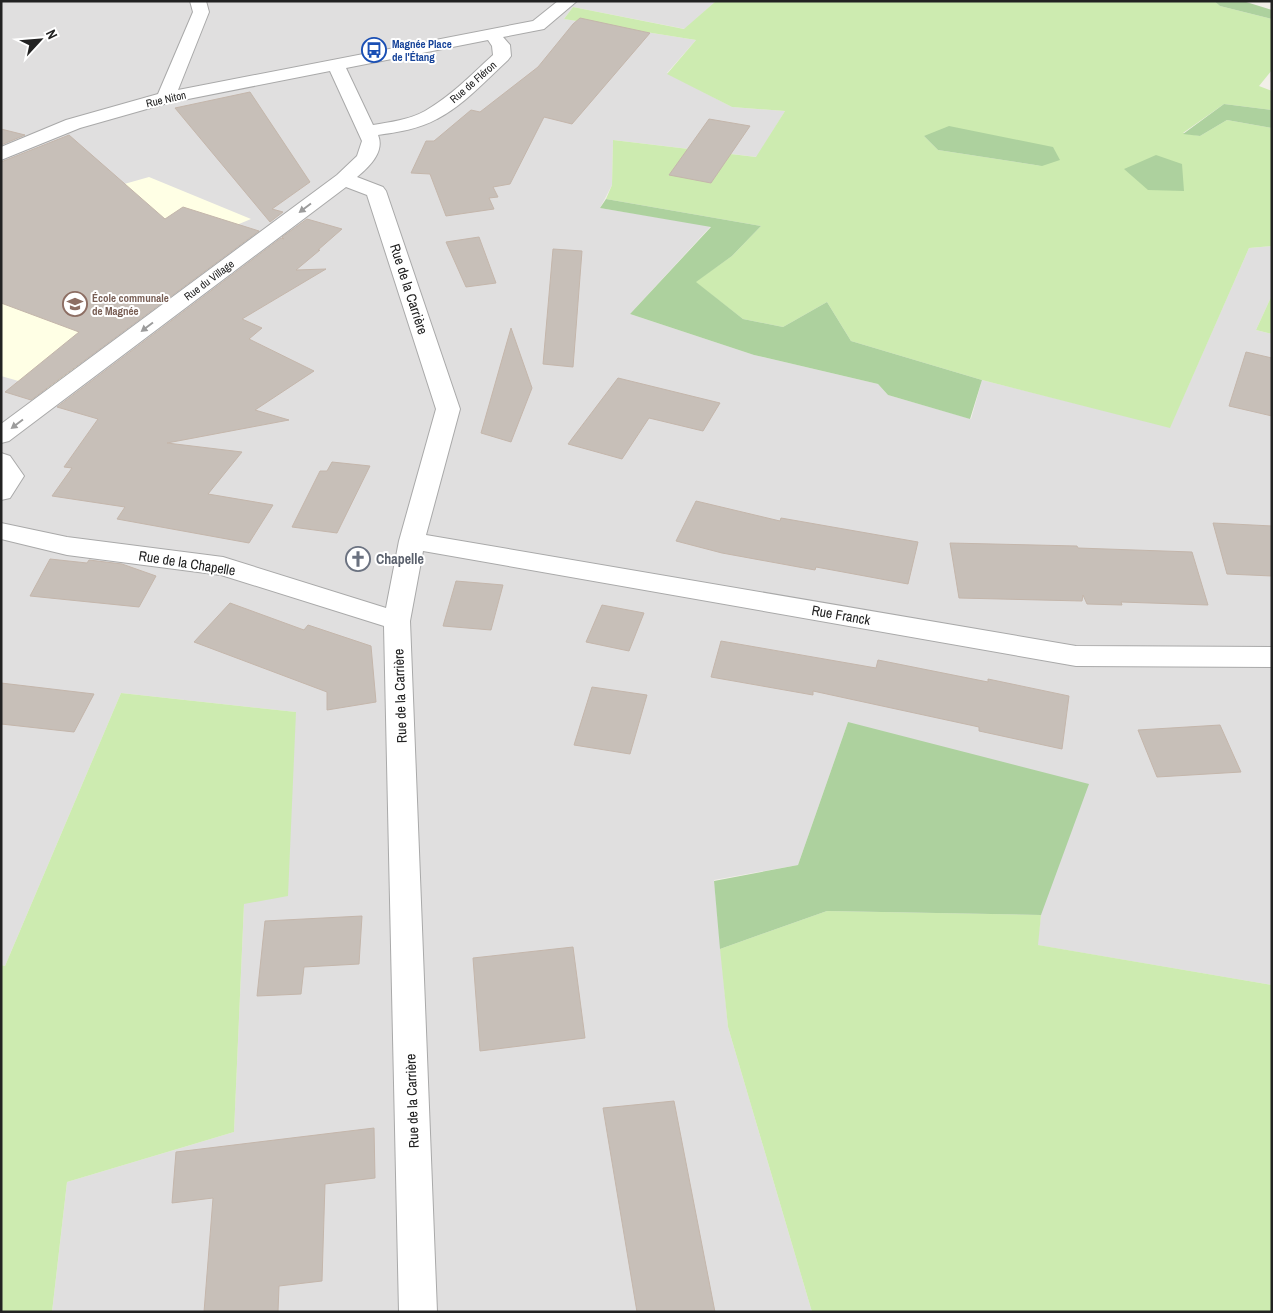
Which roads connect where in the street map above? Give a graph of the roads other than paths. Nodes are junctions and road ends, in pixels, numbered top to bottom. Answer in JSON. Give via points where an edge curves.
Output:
{"nodes":[{"id":1,"x":198,"y":1,"type":"edge"},
{"id":2,"x":569,"y":1,"type":"edge"},
{"id":3,"x":492,"y":34,"type":"junction"},
{"id":4,"x":336,"y":65,"type":"junction"},
{"id":5,"x":166,"y":98,"type":"junction"},
{"id":6,"x":367,"y":132,"type":"junction"},
{"id":7,"x":1,"y":154,"type":"edge"},
{"id":8,"x":344,"y":179,"type":"junction"},
{"id":9,"x":1,"y":436,"type":"edge"},
{"id":10,"x":1,"y":461,"type":"edge"},
{"id":11,"x":1,"y":492,"type":"edge"},
{"id":12,"x":1,"y":531,"type":"edge"},
{"id":13,"x":412,"y":541,"type":"junction"},
{"id":14,"x":397,"y":621,"type":"junction"},
{"id":15,"x":1272,"y":657,"type":"edge"},
{"id":16,"x":418,"y":1312,"type":"edge"}],
"edges":[{"from":1,"to":5,"type":"street","via":[[201,12]]},
{"from":2,"to":3,"type":"street","via":[[538,25]]},
{"from":3,"to":4,"type":"street","name":"Rue Niton"},
{"from":3,"to":6,"type":"street","name":"Rue de Fléron","via":[[501,45],[502,56],[458,96],[420,120]]},
{"from":4,"to":5,"type":"street","name":"Rue Niton"},
{"from":4,"to":6,"type":"street"},
{"from":5,"to":7,"type":"street","name":"Rue Niton","via":[[73,124]]},
{"from":6,"to":8,"type":"street","via":[[371,150],[367,158]]},
{"from":8,"to":9,"type":"street","name":"Rue du Village","one_way":true},
{"from":8,"to":13,"type":"street","name":"Rue de la Carrière","via":[[376,191],[448,409]]},
{"from":10,"to":11,"type":"street","via":[[12,476]]},
{"from":12,"to":14,"type":"street","name":"Rue de la Chapelle","via":[[67,546],[223,566]]},
{"from":13,"to":14,"type":"street","name":"Rue de la Carrière"},
{"from":13,"to":15,"type":"street","name":"Rue Franck","via":[[1076,656]]},
{"from":14,"to":16,"type":"street","name":"Rue de la Carrière"}]}
